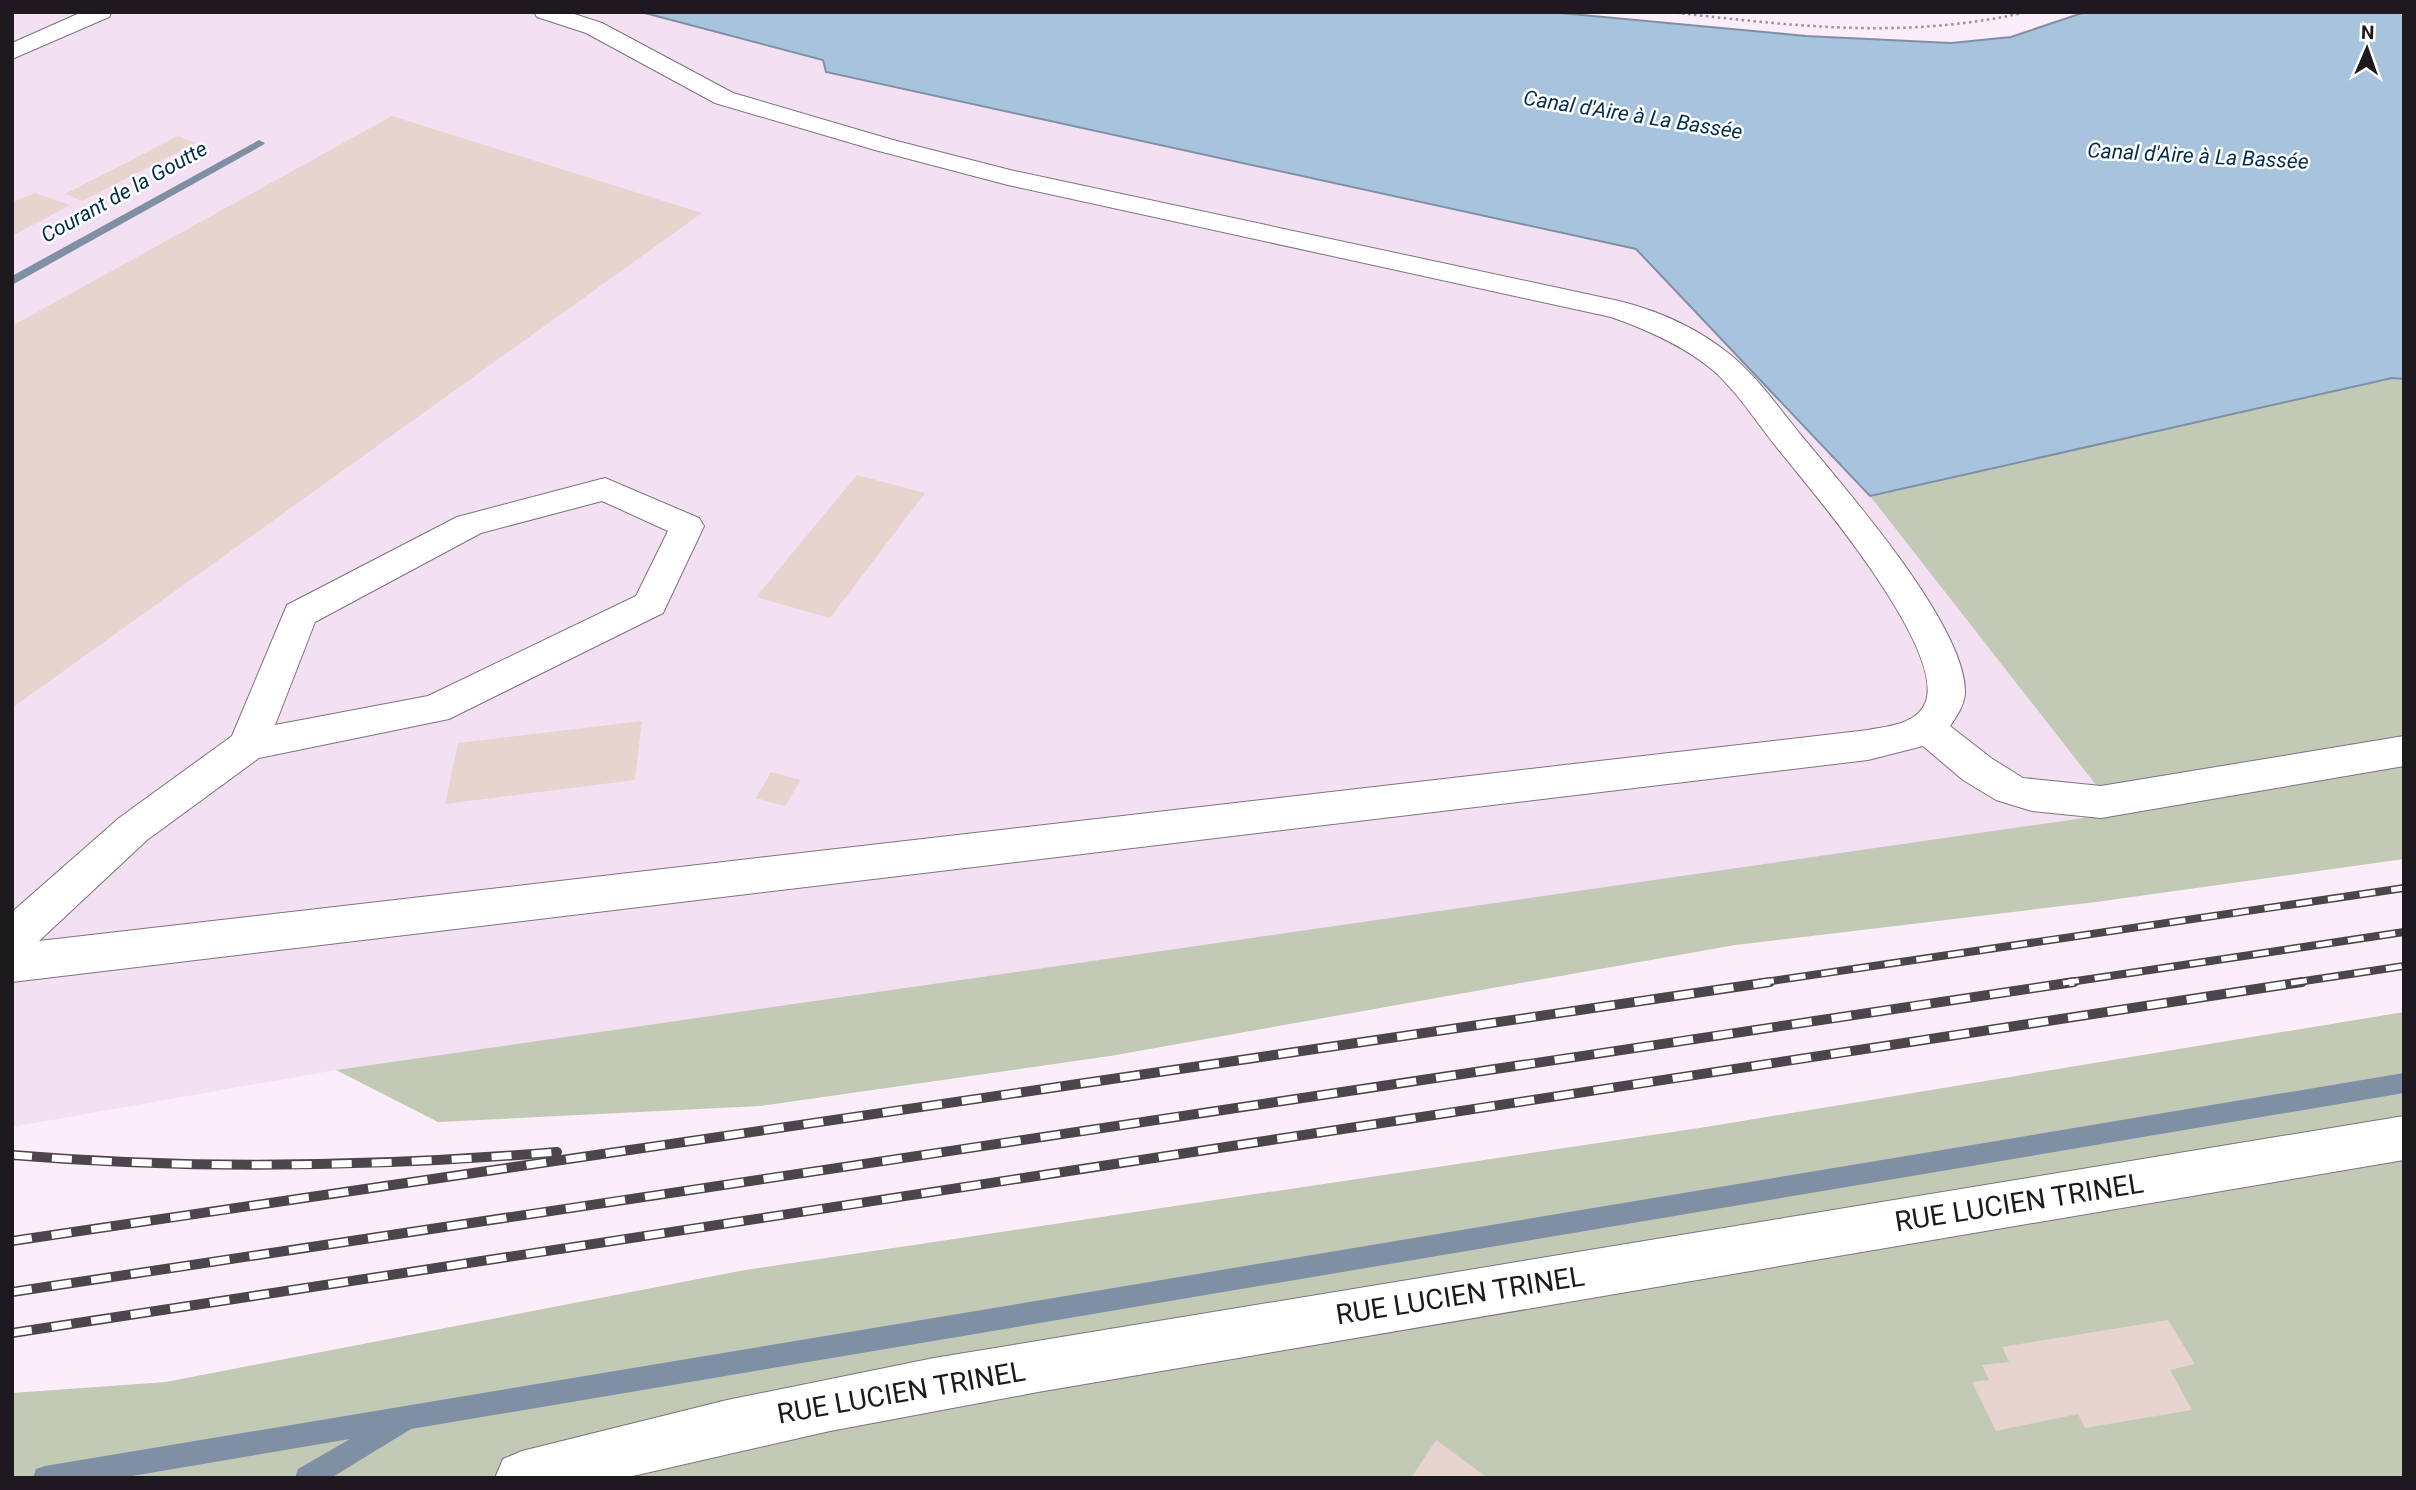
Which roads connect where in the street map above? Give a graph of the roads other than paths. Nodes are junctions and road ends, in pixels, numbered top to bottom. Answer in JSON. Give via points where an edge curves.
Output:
{"nodes":[{"id":1,"x":101,"y":12,"type":"edge"},
{"id":2,"x":545,"y":12,"type":"edge"},
{"id":3,"x":12,"y":52,"type":"edge"},
{"id":4,"x":1927,"y":728,"type":"junction"},
{"id":5,"x":248,"y":745,"type":"junction"},
{"id":6,"x":2404,"y":751,"type":"edge"},
{"id":7,"x":12,"y":939,"type":"edge"},
{"id":8,"x":12,"y":963,"type":"edge"},
{"id":9,"x":2404,"y":1138,"type":"edge"},
{"id":10,"x":522,"y":1478,"type":"edge"}],
"edges":[{"from":1,"to":3,"type":"street"},
{"from":2,"to":4,"type":"street","via":[[619,40],[724,98],[884,145],[1008,177],[1619,310],[1661,324],[1734,374],[1852,517],[1920,620],[1940,659],[1947,689],[1941,713]]},
{"from":4,"to":6,"type":"street","via":[[2011,789],[2101,802]]},
{"from":4,"to":8,"type":"street","via":[[1868,744]]},
{"from":5,"to":5,"type":"street","via":[[436,709],[638,610],[650,604],[687,526],[605,489],[469,525],[300,614]]},
{"from":5,"to":7,"type":"street","via":[[133,830]]},
{"from":9,"to":10,"type":"street","name":"RUE LUCIEN TRINEL","via":[[833,1403],[646,1443]]}]}
